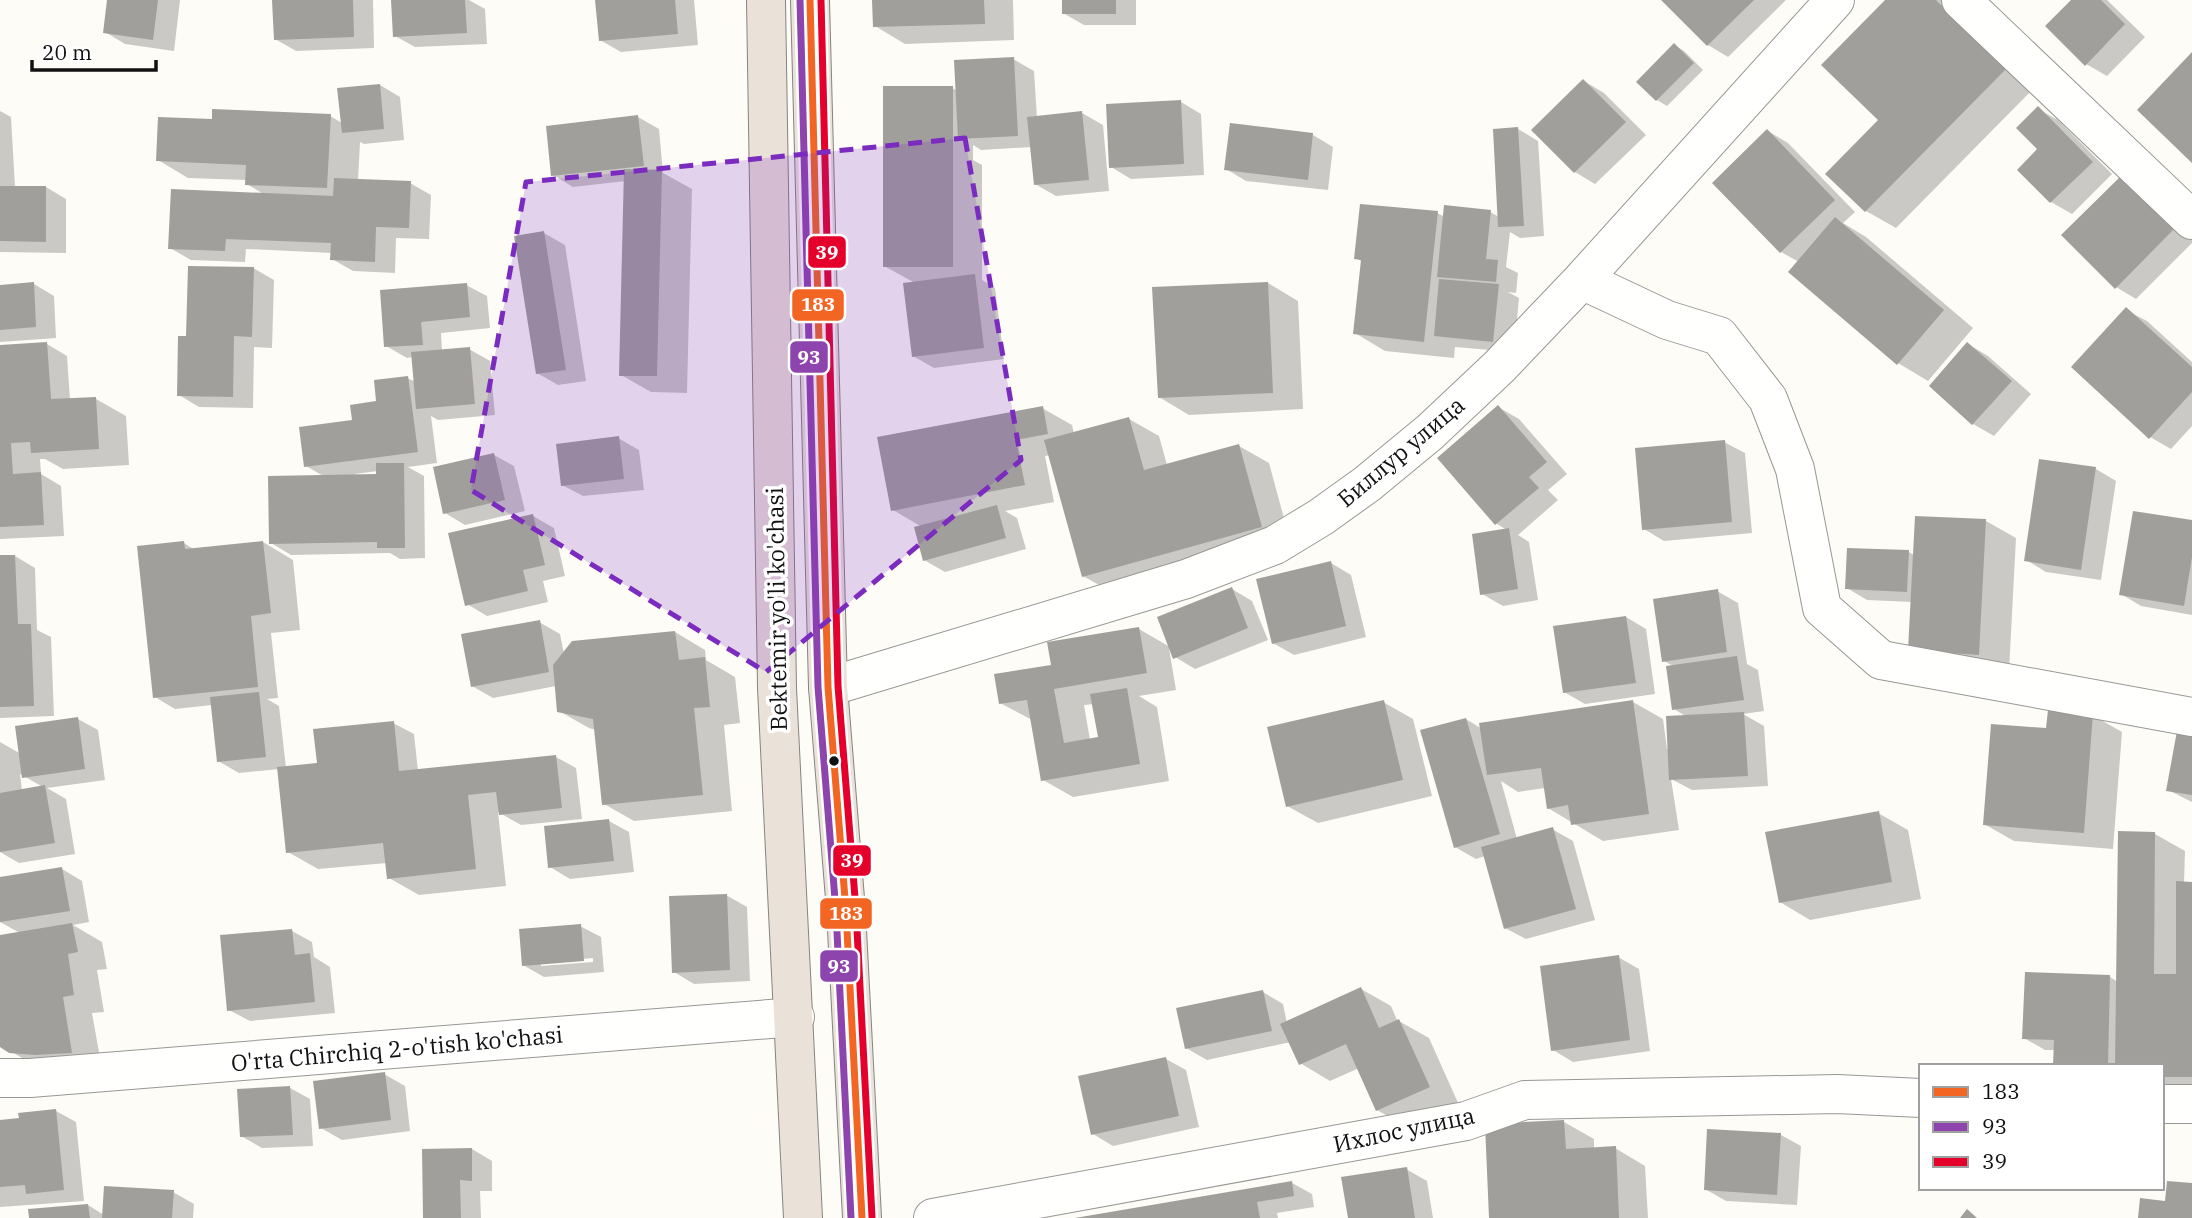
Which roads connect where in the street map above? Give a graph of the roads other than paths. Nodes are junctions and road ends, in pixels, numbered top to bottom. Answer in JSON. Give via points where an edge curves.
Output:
{"nodes":[{"id":1,"x":766,"y":0,"type":"edge"},
{"id":2,"x":810,"y":0,"type":"edge"},
{"id":3,"x":1835,"y":0,"type":"edge"},
{"id":4,"x":1961,"y":0,"type":"edge"},
{"id":5,"x":2192,"y":220,"type":"edge"},
{"id":6,"x":1582,"y":280,"type":"junction"},
{"id":7,"x":828,"y":687,"type":"junction"},
{"id":8,"x":2192,"y":717,"type":"edge"},
{"id":9,"x":794,"y":1017,"type":"junction"},
{"id":10,"x":0,"y":1078,"type":"edge"},
{"id":11,"x":1919,"y":1098,"type":"edge"},
{"id":12,"x":2164,"y":1104,"type":"edge"},
{"id":13,"x":2192,"y":1104,"type":"edge"},
{"id":14,"x":803,"y":1218,"type":"edge"},
{"id":15,"x":862,"y":1218,"type":"edge"},
{"id":16,"x":933,"y":1218,"type":"edge"}],
"edges":[{"from":1,"to":9,"type":"highway","name":"Bektemir yo'li ko'chasi","via":[[778,688]]},
{"from":2,"to":7,"type":"highway","name":"Bektemir yo'li ko'chasi"},
{"from":3,"to":6,"type":"street","name":"Биллур улица"},
{"from":4,"to":5,"type":"street"},
{"from":6,"to":7,"type":"street","name":"Биллур улица","via":[[1430,432],[1367,484],[1275,545],[1186,579]]},
{"from":6,"to":8,"type":"street","via":[[1667,320],[1718,336],[1768,398],[1795,470],[1822,608],[1881,660]]},
{"from":7,"to":15,"type":"highway","name":"Bektemir yo'li ko'chasi","via":[[846,911]]},
{"from":9,"to":10,"type":"street","name":"O'rta Chirchiq 2-o'tish ko'chasi"},
{"from":9,"to":14,"type":"highway","name":"Bektemir yo'li ko'chasi"},
{"from":11,"to":16,"type":"street","name":"Ихлос улица","via":[[1838,1094],[1525,1100],[1466,1121]]},
{"from":12,"to":13,"type":"street"}]}
